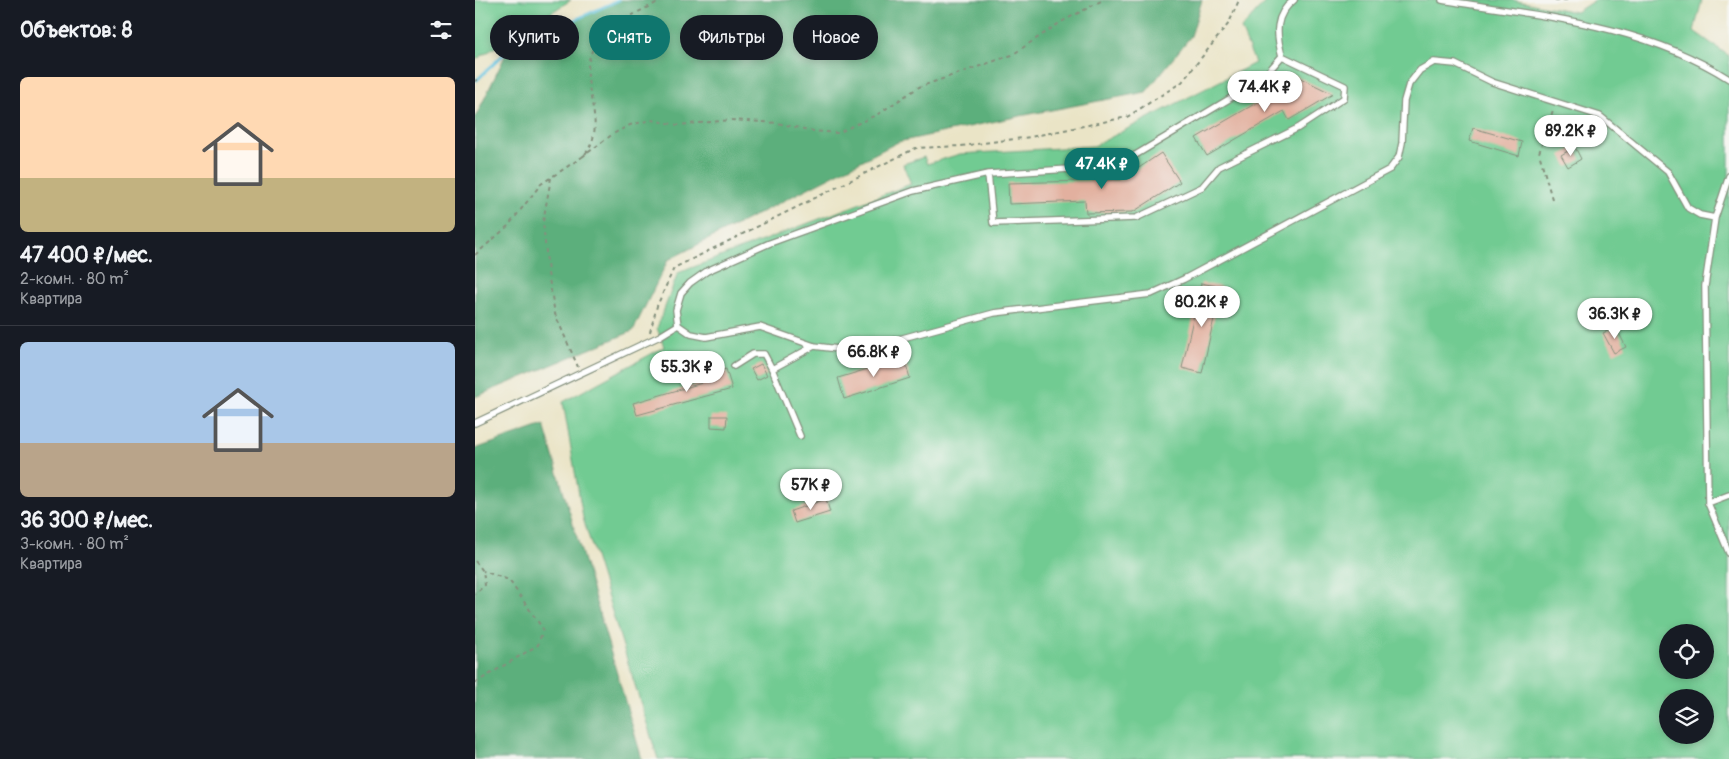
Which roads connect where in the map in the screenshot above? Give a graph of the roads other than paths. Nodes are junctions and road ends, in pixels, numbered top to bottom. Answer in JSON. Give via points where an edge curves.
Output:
{"nodes":[{"id":1,"x":1293,"y":0,"type":"edge"},
{"id":2,"x":1442,"y":0,"type":"edge"},
{"id":3,"x":1282,"y":56,"type":"junction"},
{"id":4,"x":1729,"y":79,"type":"edge"},
{"id":5,"x":988,"y":174,"type":"junction"},
{"id":6,"x":1729,"y":176,"type":"edge"},
{"id":7,"x":1715,"y":218,"type":"junction"},
{"id":8,"x":678,"y":325,"type":"junction"},
{"id":9,"x":814,"y":346,"type":"junction"},
{"id":10,"x":734,"y":366,"type":"dead end"},
{"id":11,"x":772,"y":369,"type":"junction"},
{"id":12,"x":475,"y":423,"type":"edge"},
{"id":13,"x":800,"y":436,"type":"dead end"},
{"id":14,"x":1729,"y":495,"type":"edge"},
{"id":15,"x":1708,"y":503,"type":"junction"},
{"id":16,"x":1729,"y":553,"type":"edge"}],
"edges":[{"from":1,"to":3,"type":"lane","via":[[1284,9],[1278,24]]},
{"from":2,"to":4,"type":"lane","via":[[1593,24],[1640,37],[1705,63]]},
{"from":3,"to":5,"type":"lane","via":[[1261,80],[1117,166]]},
{"from":3,"to":5,"type":"lane","via":[[1345,86],[1345,98],[1298,128],[1219,167],[1202,187],[1136,218],[993,223]]},
{"from":5,"to":8,"type":"lane","via":[[913,191],[770,243],[707,271],[681,293],[676,310]]},
{"from":6,"to":7,"type":"lane"},
{"from":7,"to":9,"type":"lane","via":[[1688,208],[1668,172],[1600,116],[1492,82],[1455,64],[1434,62],[1420,70],[1409,84],[1404,101],[1399,157],[1390,169],[1151,294],[995,313],[866,348]]},
{"from":7,"to":15,"type":"lane","via":[[1705,286]]},
{"from":8,"to":9,"type":"lane","via":[[691,334],[706,337],[760,327]]},
{"from":8,"to":12,"type":"lane"},
{"from":9,"to":11,"type":"lane"},
{"from":10,"to":11,"type":"lane","via":[[753,354],[764,354]]},
{"from":11,"to":13,"type":"lane"},
{"from":14,"to":15,"type":"lane"},
{"from":15,"to":16,"type":"lane"}]}
